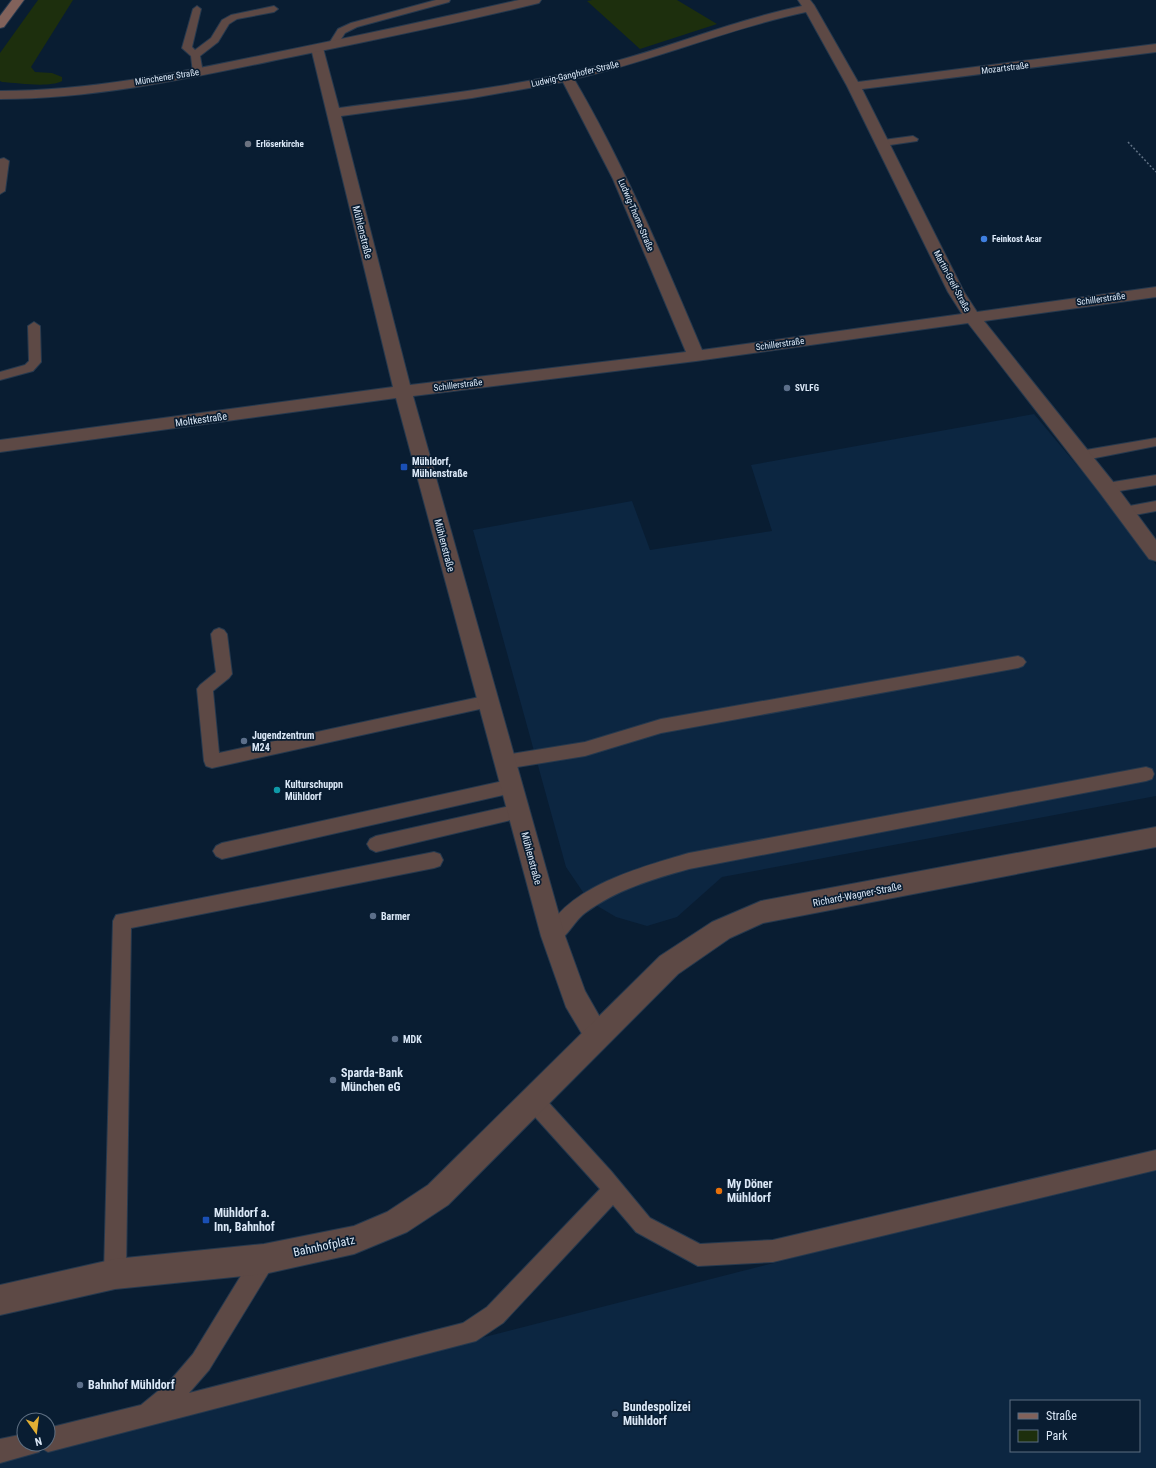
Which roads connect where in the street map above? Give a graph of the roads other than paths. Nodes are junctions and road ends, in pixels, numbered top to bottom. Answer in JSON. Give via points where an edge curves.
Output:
{"nodes":[{"id":1,"x":18,"y":0,"type":"edge"},
{"id":2,"x":446,"y":0,"type":"edge"},
{"id":3,"x":535,"y":0,"type":"edge"},
{"id":4,"x":807,"y":4,"type":"edge"},
{"id":5,"x":197,"y":9,"type":"dead end"},
{"id":6,"x":274,"y":9,"type":"dead end"},
{"id":7,"x":0,"y":24,"type":"edge"},
{"id":8,"x":333,"y":45,"type":"junction"},
{"id":9,"x":317,"y":48,"type":"junction"},
{"id":10,"x":1156,"y":48,"type":"edge"},
{"id":11,"x":195,"y":55,"type":"junction"},
{"id":12,"x":198,"y":73,"type":"junction"},
{"id":13,"x":567,"y":78,"type":"junction"},
{"id":14,"x":854,"y":86,"type":"junction"},
{"id":15,"x":0,"y":95,"type":"edge"},
{"id":16,"x":334,"y":112,"type":"junction"},
{"id":17,"x":913,"y":139,"type":"dead end"},
{"id":18,"x":883,"y":143,"type":"junction"},
{"id":19,"x":4,"y":161,"type":"dead end"},
{"id":20,"x":0,"y":190,"type":"edge"},
{"id":21,"x":1156,"y":292,"type":"edge"},
{"id":22,"x":972,"y":317,"type":"junction"},
{"id":23,"x":34,"y":326,"type":"dead end"},
{"id":24,"x":696,"y":356,"type":"junction"},
{"id":25,"x":0,"y":376,"type":"edge"},
{"id":26,"x":403,"y":392,"type":"junction"},
{"id":27,"x":1156,"y":442,"type":"edge"},
{"id":28,"x":0,"y":446,"type":"edge"},
{"id":29,"x":1080,"y":456,"type":"junction"},
{"id":30,"x":1156,"y":480,"type":"edge"},
{"id":31,"x":1107,"y":488,"type":"junction"},
{"id":32,"x":1156,"y":506,"type":"edge"},
{"id":33,"x":1124,"y":512,"type":"junction"},
{"id":34,"x":1156,"y":554,"type":"edge"},
{"id":35,"x":220,"y":634,"type":"dead end"},
{"id":36,"x":1018,"y":662,"type":"dead end"},
{"id":37,"x":489,"y":701,"type":"junction"},
{"id":38,"x":505,"y":762,"type":"junction"},
{"id":39,"x":1146,"y":774,"type":"dead end"},
{"id":40,"x":512,"y":786,"type":"junction"},
{"id":41,"x":519,"y":811,"type":"junction"},
{"id":42,"x":1156,"y":837,"type":"edge"},
{"id":43,"x":376,"y":844,"type":"dead end"},
{"id":44,"x":222,"y":851,"type":"dead end"},
{"id":45,"x":434,"y":860,"type":"dead end"},
{"id":46,"x":554,"y":936,"type":"junction"},
{"id":47,"x":597,"y":1035,"type":"junction"},
{"id":48,"x":533,"y":1100,"type":"junction"},
{"id":49,"x":1156,"y":1160,"type":"edge"},
{"id":50,"x":614,"y":1190,"type":"junction"},
{"id":51,"x":264,"y":1259,"type":"junction"},
{"id":52,"x":115,"y":1274,"type":"junction"},
{"id":53,"x":0,"y":1300,"type":"edge"},
{"id":54,"x":147,"y":1415,"type":"junction"},
{"id":55,"x":56,"y":1438,"type":"edge"},
{"id":56,"x":16,"y":1447,"type":"edge"},
{"id":57,"x":0,"y":1451,"type":"edge"}],
"edges":[{"from":1,"to":7,"type":"main road"},
{"from":2,"to":8,"type":"lane","via":[[354,25],[341,31]]},
{"from":3,"to":8,"type":"street","name":"Münchener Straße"},
{"from":4,"to":13,"type":"street","name":"Ludwig-Ganghofer-Straße","via":[[662,52]]},
{"from":4,"to":14,"type":"street","name":"Martin-Greif-Straße"},
{"from":5,"to":11,"type":"lane","via":[[187,48]]},
{"from":6,"to":11,"type":"lane","via":[[234,17],[225,22],[215,40]]},
{"from":8,"to":9,"type":"street","name":"Münchener Straße"},
{"from":9,"to":12,"type":"street","name":"Münchener Straße"},
{"from":9,"to":16,"type":"street","name":"Mühlenstraße"},
{"from":10,"to":14,"type":"street","name":"Mozartstraße"},
{"from":11,"to":12,"type":"lane"},
{"from":12,"to":15,"type":"street","name":"Münchener Straße","via":[[98,88]]},
{"from":13,"to":16,"type":"street","name":"Ludwig-Ganghofer-Straße"},
{"from":13,"to":24,"type":"street","name":"Ludwig-Thoma-Straße","via":[[601,137]]},
{"from":14,"to":18,"type":"street","name":"Martin-Greif-Straße"},
{"from":16,"to":26,"type":"street","name":"Mühlenstraße"},
{"from":17,"to":18,"type":"lane"},
{"from":18,"to":22,"type":"street","name":"Martin-Greif-Straße","via":[[956,292]]},
{"from":19,"to":20,"type":"lane"},
{"from":21,"to":22,"type":"street","name":"Schillerstraße"},
{"from":22,"to":24,"type":"street","name":"Schillerstraße"},
{"from":22,"to":29,"type":"street","name":"Martin-Greif-Straße"},
{"from":23,"to":25,"type":"lane","via":[[35,362],[29,368]]},
{"from":24,"to":26,"type":"street","name":"Schillerstraße"},
{"from":26,"to":28,"type":"street","name":"Moltkestraße"},
{"from":26,"to":37,"type":"street","name":"Mühlenstraße"},
{"from":27,"to":29,"type":"lane"},
{"from":29,"to":31,"type":"street","name":"Martin-Greif-Straße"},
{"from":30,"to":31,"type":"lane"},
{"from":31,"to":33,"type":"street","name":"Martin-Greif-Straße"},
{"from":32,"to":33,"type":"lane"},
{"from":33,"to":34,"type":"street","name":"Martin-Greif-Straße"},
{"from":35,"to":37,"type":"lane","via":[[224,674],[205,689],[212,761]]},
{"from":36,"to":38,"type":"lane","via":[[661,726],[585,749]]},
{"from":37,"to":38,"type":"street","name":"Mühlenstraße"},
{"from":38,"to":40,"type":"street","name":"Mühlenstraße"},
{"from":39,"to":46,"type":"lane","via":[[689,861],[654,871],[608,890],[577,909]]},
{"from":40,"to":41,"type":"street","name":"Mühlenstraße"},
{"from":40,"to":44,"type":"lane"},
{"from":41,"to":43,"type":"lane"},
{"from":41,"to":46,"type":"street","name":"Mühlenstraße"},
{"from":42,"to":47,"type":"street","name":"Richard-Wagner-Straße","via":[[761,912],[721,930],[669,965]]},
{"from":45,"to":52,"type":"lane","via":[[122,921]]},
{"from":46,"to":47,"type":"street","name":"Mühlenstraße","via":[[575,998]]},
{"from":47,"to":48,"type":"street","name":"Bahnhofplatz"},
{"from":48,"to":50,"type":"lane"},
{"from":48,"to":51,"type":"street","name":"Bahnhofplatz","via":[[438,1195],[397,1222],[354,1240]]},
{"from":49,"to":50,"type":"lane","via":[[773,1250],[698,1255],[644,1225]]},
{"from":50,"to":54,"type":"lane","via":[[495,1315],[468,1333]]},
{"from":51,"to":52,"type":"street","name":"Bahnhofplatz"},
{"from":51,"to":54,"type":"lane","via":[[202,1362],[177,1390]]},
{"from":52,"to":53,"type":"street","name":"Bahnhofplatz"},
{"from":54,"to":55,"type":"lane"},
{"from":56,"to":57,"type":"lane"}]}
